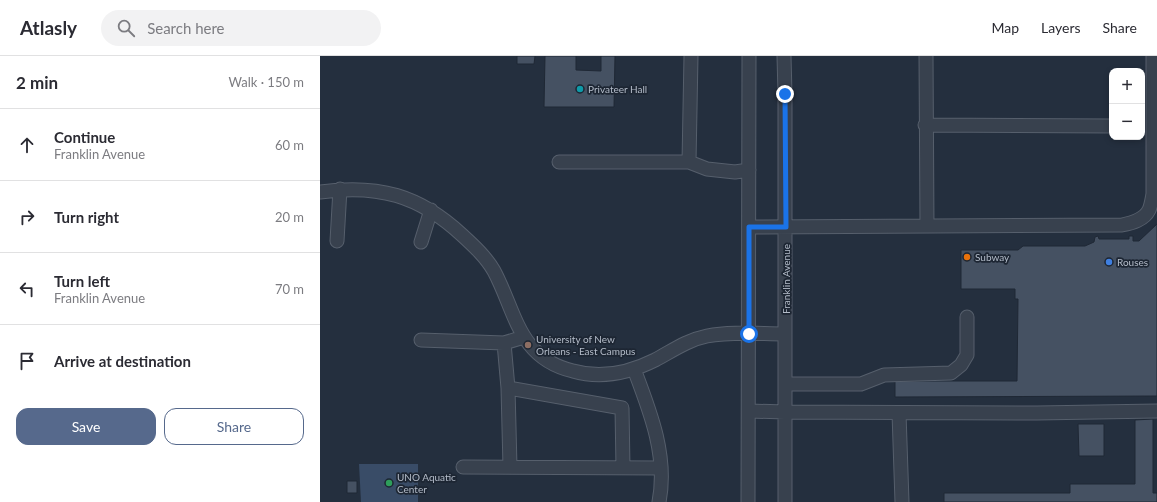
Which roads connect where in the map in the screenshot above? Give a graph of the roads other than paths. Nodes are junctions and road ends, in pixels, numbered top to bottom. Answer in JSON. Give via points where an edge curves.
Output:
{"nodes":[{"id":1,"x":691,"y":56,"type":"edge"},
{"id":2,"x":749,"y":56,"type":"edge"},
{"id":3,"x":784,"y":56,"type":"edge"},
{"id":4,"x":926,"y":56,"type":"edge"},
{"id":5,"x":1153,"y":56,"type":"edge"},
{"id":6,"x":925,"y":125,"type":"junction"},
{"id":7,"x":1109,"y":126,"type":"edge"},
{"id":8,"x":1148,"y":126,"type":"edge"},
{"id":9,"x":559,"y":162,"type":"dead end"},
{"id":10,"x":689,"y":162,"type":"junction"},
{"id":11,"x":749,"y":170,"type":"junction"},
{"id":12,"x":340,"y":189,"type":"junction"},
{"id":13,"x":320,"y":192,"type":"edge"},
{"id":14,"x":431,"y":210,"type":"junction"},
{"id":15,"x":927,"y":226,"type":"junction"},
{"id":16,"x":749,"y":227,"type":"junction"},
{"id":17,"x":786,"y":227,"type":"junction"},
{"id":18,"x":337,"y":242,"type":"dead end"},
{"id":19,"x":421,"y":242,"type":"dead end"},
{"id":20,"x":967,"y":317,"type":"dead end"},
{"id":21,"x":749,"y":334,"type":"junction"},
{"id":22,"x":786,"y":334,"type":"junction"},
{"id":23,"x":524,"y":337,"type":"junction"},
{"id":24,"x":421,"y":340,"type":"dead end"},
{"id":25,"x":504,"y":343,"type":"junction"},
{"id":26,"x":634,"y":369,"type":"junction"},
{"id":27,"x":786,"y":384,"type":"junction"},
{"id":28,"x":508,"y":388,"type":"junction"},
{"id":29,"x":748,"y":411,"type":"junction"},
{"id":30,"x":1157,"y":411,"type":"edge"},
{"id":31,"x":786,"y":412,"type":"junction"},
{"id":32,"x":899,"y":413,"type":"junction"},
{"id":33,"x":463,"y":467,"type":"dead end"},
{"id":34,"x":510,"y":467,"type":"junction"},
{"id":35,"x":623,"y":468,"type":"junction"},
{"id":36,"x":661,"y":468,"type":"junction"},
{"id":37,"x":659,"y":502,"type":"edge"},
{"id":38,"x":748,"y":502,"type":"edge"},
{"id":39,"x":785,"y":502,"type":"edge"},
{"id":40,"x":902,"y":502,"type":"edge"}],
"edges":[{"from":1,"to":10,"type":"street"},
{"from":2,"to":11,"type":"street"},
{"from":3,"to":17,"type":"street","name":"Franklin Avenue"},
{"from":4,"to":6,"type":"street"},
{"from":5,"to":8,"type":"street"},
{"from":6,"to":7,"type":"street"},
{"from":6,"to":15,"type":"street"},
{"from":8,"to":15,"type":"street","via":[[1153,194],[1149,210],[1133,223]]},
{"from":9,"to":10,"type":"street"},
{"from":10,"to":11,"type":"street","via":[[707,170]]},
{"from":11,"to":16,"type":"street"},
{"from":12,"to":13,"type":"street"},
{"from":12,"to":14,"type":"street","via":[[378,192],[406,198]]},
{"from":12,"to":18,"type":"street"},
{"from":14,"to":19,"type":"street"},
{"from":14,"to":23,"type":"street","via":[[454,227],[483,257],[493,271]]},
{"from":15,"to":17,"type":"street"},
{"from":16,"to":17,"type":"street"},
{"from":16,"to":21,"type":"street"},
{"from":17,"to":22,"type":"street","name":"Franklin Avenue"},
{"from":20,"to":27,"type":"street","via":[[967,355],[961,365],[951,373],[884,375],[861,384]]},
{"from":21,"to":22,"type":"street"},
{"from":21,"to":26,"type":"street","via":[[707,336],[679,346]]},
{"from":21,"to":29,"type":"street"},
{"from":22,"to":27,"type":"street","name":"Franklin Avenue"},
{"from":23,"to":25,"type":"street"},
{"from":23,"to":26,"type":"street","via":[[528,344],[553,364],[572,371],[596,375]]},
{"from":24,"to":25,"type":"street"},
{"from":25,"to":28,"type":"street"},
{"from":26,"to":36,"type":"street","via":[[655,429]]},
{"from":27,"to":31,"type":"street","name":"Franklin Avenue"},
{"from":28,"to":34,"type":"street"},
{"from":28,"to":35,"type":"street","via":[[622,408]]},
{"from":29,"to":31,"type":"street"},
{"from":29,"to":38,"type":"street"},
{"from":30,"to":32,"type":"street"},
{"from":31,"to":32,"type":"street"},
{"from":31,"to":39,"type":"street","name":"Franklin Avenue"},
{"from":32,"to":40,"type":"street"},
{"from":33,"to":34,"type":"street"},
{"from":34,"to":35,"type":"street"},
{"from":35,"to":36,"type":"street"},
{"from":36,"to":37,"type":"street"}]}
